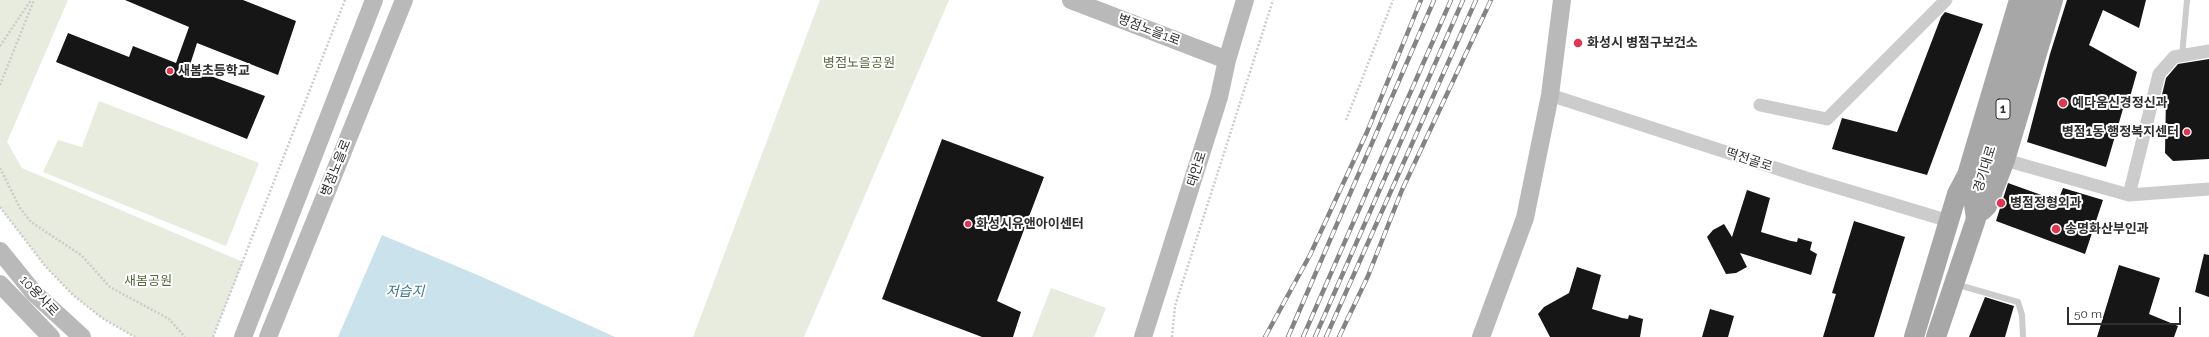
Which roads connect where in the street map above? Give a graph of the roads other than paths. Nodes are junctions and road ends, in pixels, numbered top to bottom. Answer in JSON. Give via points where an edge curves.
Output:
{"nodes":[{"id":1,"x":404,"y":0,"type":"edge"},
{"id":2,"x":1071,"y":0,"type":"edge"},
{"id":3,"x":1245,"y":0,"type":"edge"},
{"id":4,"x":1562,"y":0,"type":"edge"},
{"id":5,"x":1946,"y":0,"type":"edge"},
{"id":6,"x":2011,"y":0,"type":"edge"},
{"id":7,"x":2019,"y":0,"type":"edge"},
{"id":8,"x":2038,"y":0,"type":"edge"},
{"id":9,"x":2053,"y":0,"type":"edge"},
{"id":10,"x":2187,"y":0,"type":"edge"},
{"id":11,"x":370,"y":3,"type":"edge"},
{"id":12,"x":2209,"y":51,"type":"edge"},
{"id":13,"x":2182,"y":56,"type":"junction"},
{"id":14,"x":1228,"y":60,"type":"junction"},
{"id":15,"x":1550,"y":95,"type":"junction"},
{"id":16,"x":1760,"y":105,"type":"dead end"},
{"id":17,"x":2005,"y":160,"type":"junction"},
{"id":18,"x":2209,"y":189,"type":"edge"},
{"id":19,"x":1957,"y":194,"type":"junction"},
{"id":20,"x":2129,"y":196,"type":"junction"},
{"id":21,"x":1976,"y":219,"type":"junction"},
{"id":22,"x":1949,"y":221,"type":"junction"},
{"id":23,"x":0,"y":251,"type":"edge"},
{"id":24,"x":1956,"y":279,"type":"junction"},
{"id":25,"x":0,"y":284,"type":"edge"},
{"id":26,"x":244,"y":336,"type":"edge"},
{"id":27,"x":51,"y":337,"type":"edge"},
{"id":28,"x":82,"y":337,"type":"edge"},
{"id":29,"x":268,"y":337,"type":"edge"},
{"id":30,"x":1143,"y":337,"type":"edge"},
{"id":31,"x":1481,"y":337,"type":"edge"},
{"id":32,"x":1914,"y":337,"type":"edge"},
{"id":33,"x":1936,"y":337,"type":"edge"},
{"id":34,"x":2023,"y":337,"type":"edge"}],
"edges":[{"from":1,"to":29,"type":"street","name":"병점노을로"},
{"from":2,"to":14,"type":"street","name":"병점노을1로"},
{"from":3,"to":14,"type":"street","name":"태안로"},
{"from":4,"to":15,"type":"street"},
{"from":5,"to":16,"type":"street","via":[[1827,119]]},
{"from":6,"to":19,"type":"main road","name":"경기대로","via":[[1958,173]]},
{"from":7,"to":19,"type":"main road","name":"경기대로","number":"1","via":[[1967,175]]},
{"from":8,"to":21,"type":"main road","name":"경기대로","number":"1","via":[[1974,204]]},
{"from":9,"to":17,"type":"main road"},
{"from":10,"to":13,"type":"lane"},
{"from":11,"to":26,"type":"street","name":"병점노을로"},
{"from":12,"to":13,"type":"street"},
{"from":13,"to":20,"type":"street","via":[[2174,57],[2159,74]]},
{"from":14,"to":30,"type":"street","name":"태안로","via":[[1219,97]]},
{"from":15,"to":22,"type":"street","name":"떡전골로","via":[[1806,178]]},
{"from":15,"to":31,"type":"street","via":[[1525,218]]},
{"from":17,"to":20,"type":"street"},
{"from":17,"to":21,"type":"main road","via":[[1987,206]]},
{"from":18,"to":20,"type":"street"},
{"from":19,"to":22,"type":"main road","name":"경기대로","number":"1"},
{"from":21,"to":24,"type":"main road","name":"경기대로","number":"1"},
{"from":22,"to":32,"type":"main road","name":"경기대로","number":"1"},
{"from":23,"to":28,"type":"street","name":"10용사로","via":[[34,293]]},
{"from":24,"to":33,"type":"main road","name":"경기대로","number":"1"},
{"from":24,"to":34,"type":"lane","via":[[1962,286],[2018,302],[2022,315]]},
{"from":25,"to":27,"type":"street","name":"10용사로"}]}
